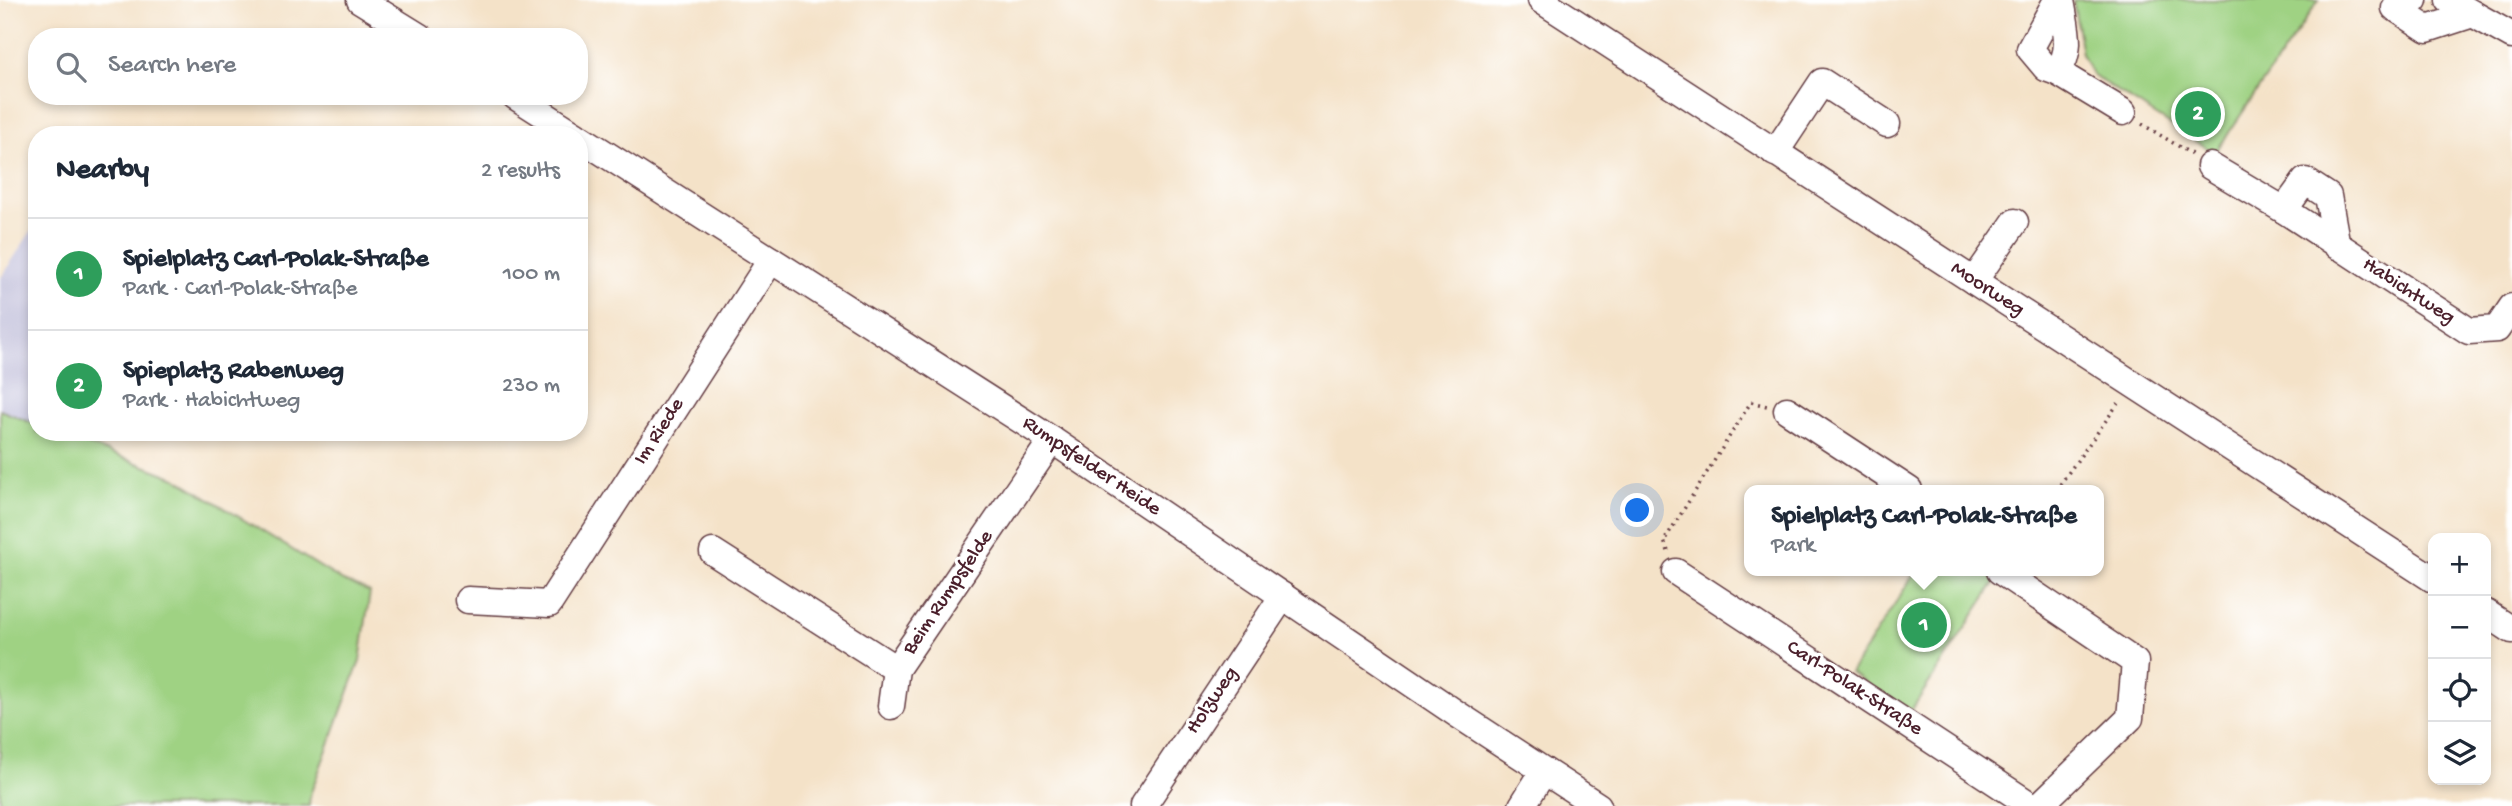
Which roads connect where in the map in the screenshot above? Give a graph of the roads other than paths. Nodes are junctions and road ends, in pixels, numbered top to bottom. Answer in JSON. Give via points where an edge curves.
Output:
{"nodes":[{"id":1,"x":360,"y":0,"type":"edge"},
{"id":2,"x":1541,"y":0,"type":"edge"},
{"id":3,"x":2059,"y":0,"type":"edge"},
{"id":4,"x":2449,"y":0,"type":"edge"},
{"id":5,"x":2396,"y":3,"type":"edge"},
{"id":6,"x":2473,"y":14,"type":"junction"},
{"id":7,"x":405,"y":28,"type":"edge"},
{"id":8,"x":2512,"y":36,"type":"edge"},
{"id":9,"x":2057,"y":72,"type":"junction"},
{"id":10,"x":529,"y":105,"type":"edge"},
{"id":11,"x":2123,"y":112,"type":"road end"},
{"id":12,"x":1887,"y":124,"type":"dead end"},
{"id":13,"x":562,"y":126,"type":"edge"},
{"id":14,"x":588,"y":142,"type":"edge"},
{"id":15,"x":1775,"y":153,"type":"junction"},
{"id":16,"x":2210,"y":166,"type":"road end"},
{"id":17,"x":2284,"y":209,"type":"junction"},
{"id":18,"x":2015,"y":222,"type":"dead end"},
{"id":19,"x":2337,"y":246,"type":"junction"},
{"id":20,"x":771,"y":260,"type":"junction"},
{"id":21,"x":1973,"y":281,"type":"junction"},
{"id":22,"x":2512,"y":307,"type":"edge"},
{"id":23,"x":1787,"y":410,"type":"road end"},
{"id":24,"x":1052,"y":440,"type":"junction"},
{"id":25,"x":1901,"y":485,"type":"edge"},
{"id":26,"x":713,"y":552,"type":"dead end"},
{"id":27,"x":1676,"y":572,"type":"road end"},
{"id":28,"x":2007,"y":576,"type":"edge"},
{"id":29,"x":2428,"y":576,"type":"edge"},
{"id":30,"x":1283,"y":596,"type":"junction"},
{"id":31,"x":468,"y":600,"type":"dead end"},
{"id":32,"x":2491,"y":616,"type":"edge"},
{"id":33,"x":2512,"y":630,"type":"edge"},
{"id":34,"x":896,"y":669,"type":"junction"},
{"id":35,"x":891,"y":706,"type":"dead end"},
{"id":36,"x":1544,"y":771,"type":"junction"},
{"id":37,"x":1143,"y":806,"type":"edge"},
{"id":38,"x":1522,"y":806,"type":"edge"},
{"id":39,"x":1598,"y":806,"type":"edge"},
{"id":40,"x":2032,"y":806,"type":"edge"},
{"id":41,"x":2039,"y":806,"type":"edge"}],
"edges":[{"from":1,"to":7,"type":"street"},
{"from":2,"to":15,"type":"street","name":"Moorweg"},
{"from":3,"to":9,"type":"street","via":[[2068,40],[2066,60]]},
{"from":3,"to":9,"type":"street","via":[[2030,49],[2046,68]]},
{"from":4,"to":6,"type":"street"},
{"from":5,"to":6,"type":"street","via":[[2427,29]]},
{"from":6,"to":8,"type":"street"},
{"from":9,"to":11,"type":"street"},
{"from":10,"to":13,"type":"street","name":"Rumpsfelder Heide"},
{"from":12,"to":15,"type":"street","via":[[1822,82]]},
{"from":14,"to":20,"type":"street","name":"Rumpsfelder Heide"},
{"from":15,"to":21,"type":"street","name":"Moorweg"},
{"from":16,"to":17,"type":"street","name":"Habichtweg"},
{"from":17,"to":19,"type":"street","name":"Habichtweg"},
{"from":17,"to":19,"type":"street","via":[[2305,181],[2328,196]]},
{"from":18,"to":21,"type":"street"},
{"from":19,"to":22,"type":"street","name":"Habichtweg","via":[[2469,331],[2497,329]]},
{"from":20,"to":24,"type":"street","name":"Rumpsfelder Heide"},
{"from":20,"to":31,"type":"street","name":"Im Riede","via":[[549,604]]},
{"from":21,"to":29,"type":"street","name":"Moorweg"},
{"from":23,"to":25,"type":"street"},
{"from":24,"to":30,"type":"street","name":"Rumpsfelder Heide"},
{"from":24,"to":34,"type":"street","name":"Beim Rumpsfelde"},
{"from":26,"to":34,"type":"street","name":"Beim Rumpsfelde"},
{"from":27,"to":40,"type":"street","name":"Carl-Polak-Straße"},
{"from":28,"to":41,"type":"street","via":[[2135,662],[2130,718]]},
{"from":30,"to":36,"type":"street","name":"Rumpsfelder Heide"},
{"from":30,"to":37,"type":"street","name":"Holzweg"},
{"from":32,"to":33,"type":"street"},
{"from":34,"to":35,"type":"street"},
{"from":36,"to":38,"type":"street"},
{"from":36,"to":39,"type":"street","name":"Rumpsfelder Heide"}]}
